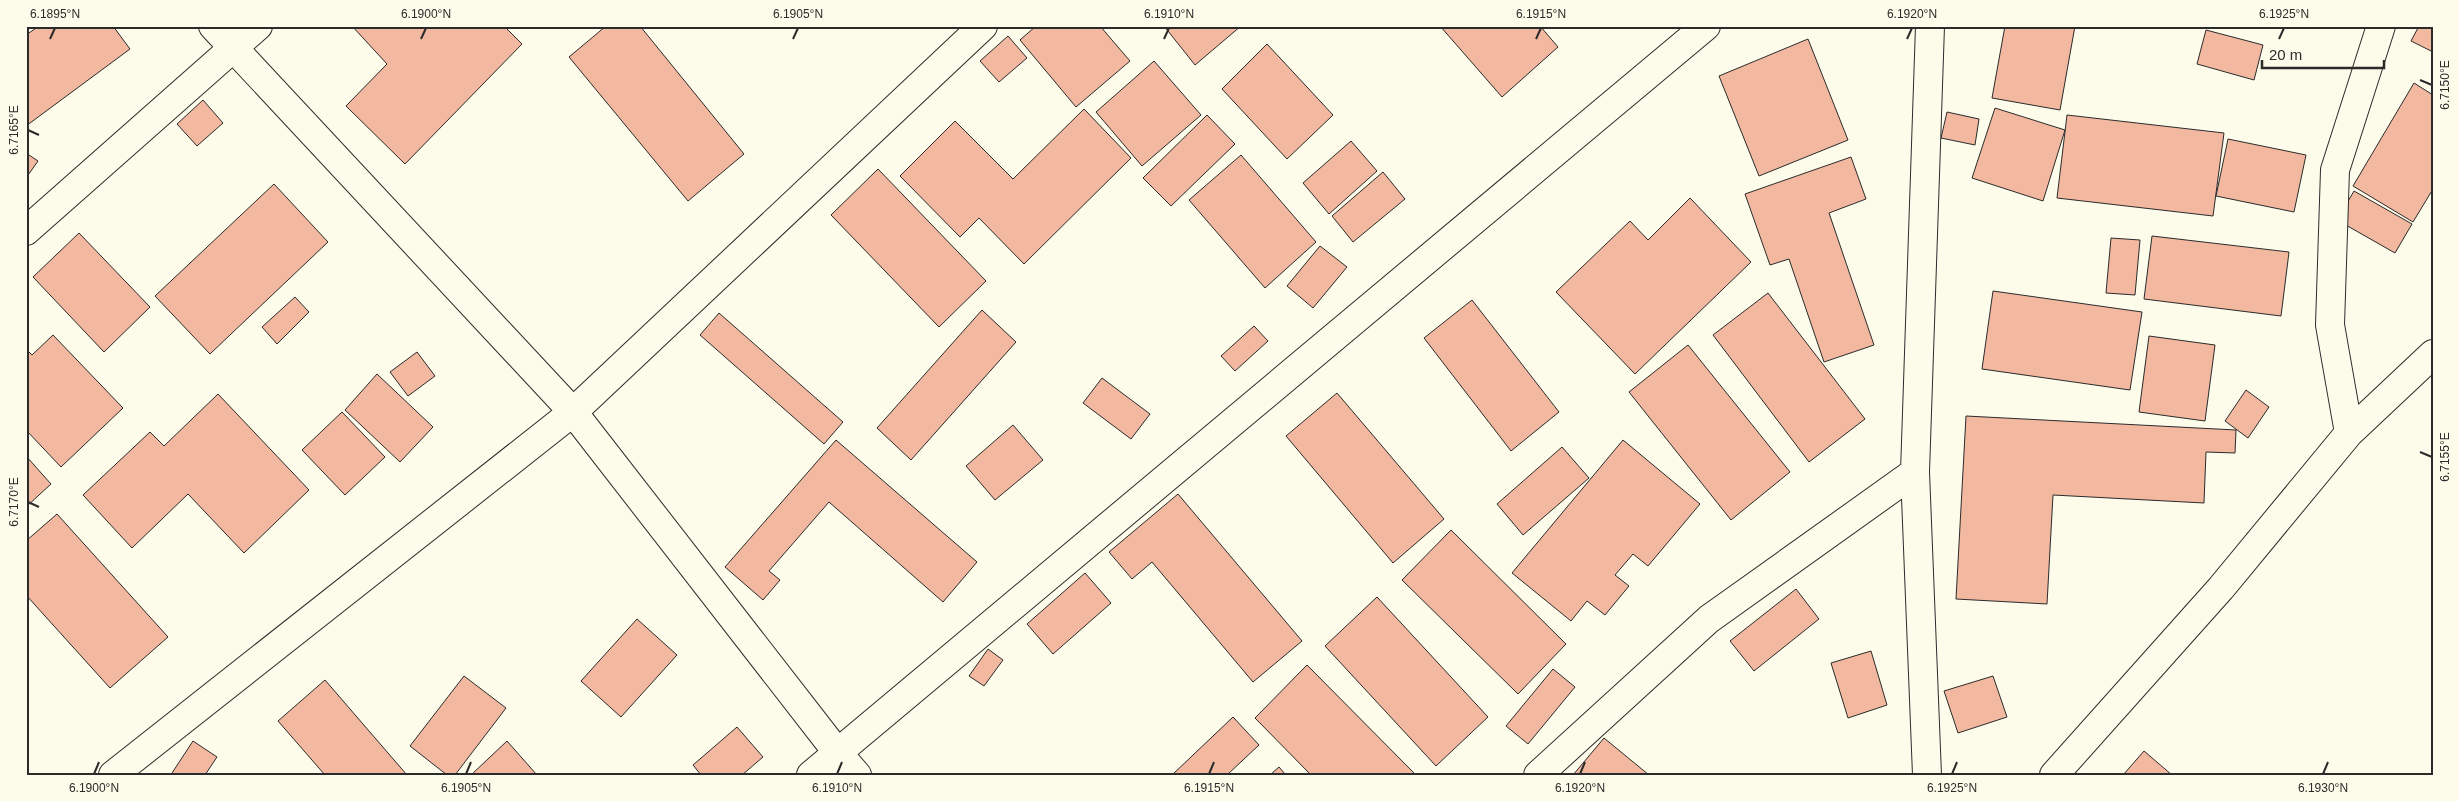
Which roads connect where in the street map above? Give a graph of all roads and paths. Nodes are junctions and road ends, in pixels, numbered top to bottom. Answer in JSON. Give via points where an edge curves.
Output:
{"nodes":[{"id":1,"x":213,"y":26,"type":"edge"},
{"id":2,"x":258,"y":26,"type":"edge"},
{"id":3,"x":983,"y":26,"type":"edge"},
{"id":4,"x":1706,"y":26,"type":"edge"},
{"id":5,"x":1930,"y":26,"type":"edge"},
{"id":6,"x":2382,"y":26,"type":"edge"},
{"id":7,"x":234,"y":47,"type":"junction"},
{"id":8,"x":26,"y":231,"type":"edge"},
{"id":9,"x":2433,"y":354,"type":"edge"},
{"id":10,"x":573,"y":412,"type":"junction"},
{"id":11,"x":2349,"y":433,"type":"junction"},
{"id":12,"x":1915,"y":472,"type":"junction"},
{"id":13,"x":837,"y":752,"type":"junction"},
{"id":14,"x":114,"y":775,"type":"edge"},
{"id":15,"x":811,"y":775,"type":"edge"},
{"id":16,"x":857,"y":775,"type":"edge"},
{"id":17,"x":1538,"y":775,"type":"edge"},
{"id":18,"x":1927,"y":775,"type":"edge"},
{"id":19,"x":2054,"y":775,"type":"edge"}],
"edges":[{"from":1,"to":7,"type":"street"},
{"from":2,"to":7,"type":"street"},
{"from":3,"to":10,"type":"street"},
{"from":4,"to":13,"type":"street"},
{"from":5,"to":12,"type":"street"},
{"from":6,"to":11,"type":"street","via":[[2335,170],[2330,325]]},
{"from":7,"to":8,"type":"street"},
{"from":7,"to":10,"type":"street"},
{"from":9,"to":11,"type":"street"},
{"from":10,"to":13,"type":"street"},
{"from":10,"to":14,"type":"street"},
{"from":11,"to":19,"type":"street","via":[[2221,588]]},
{"from":12,"to":17,"type":"street","via":[[1709,619]]},
{"from":12,"to":18,"type":"street"},
{"from":13,"to":15,"type":"street"},
{"from":13,"to":16,"type":"street"}]}
